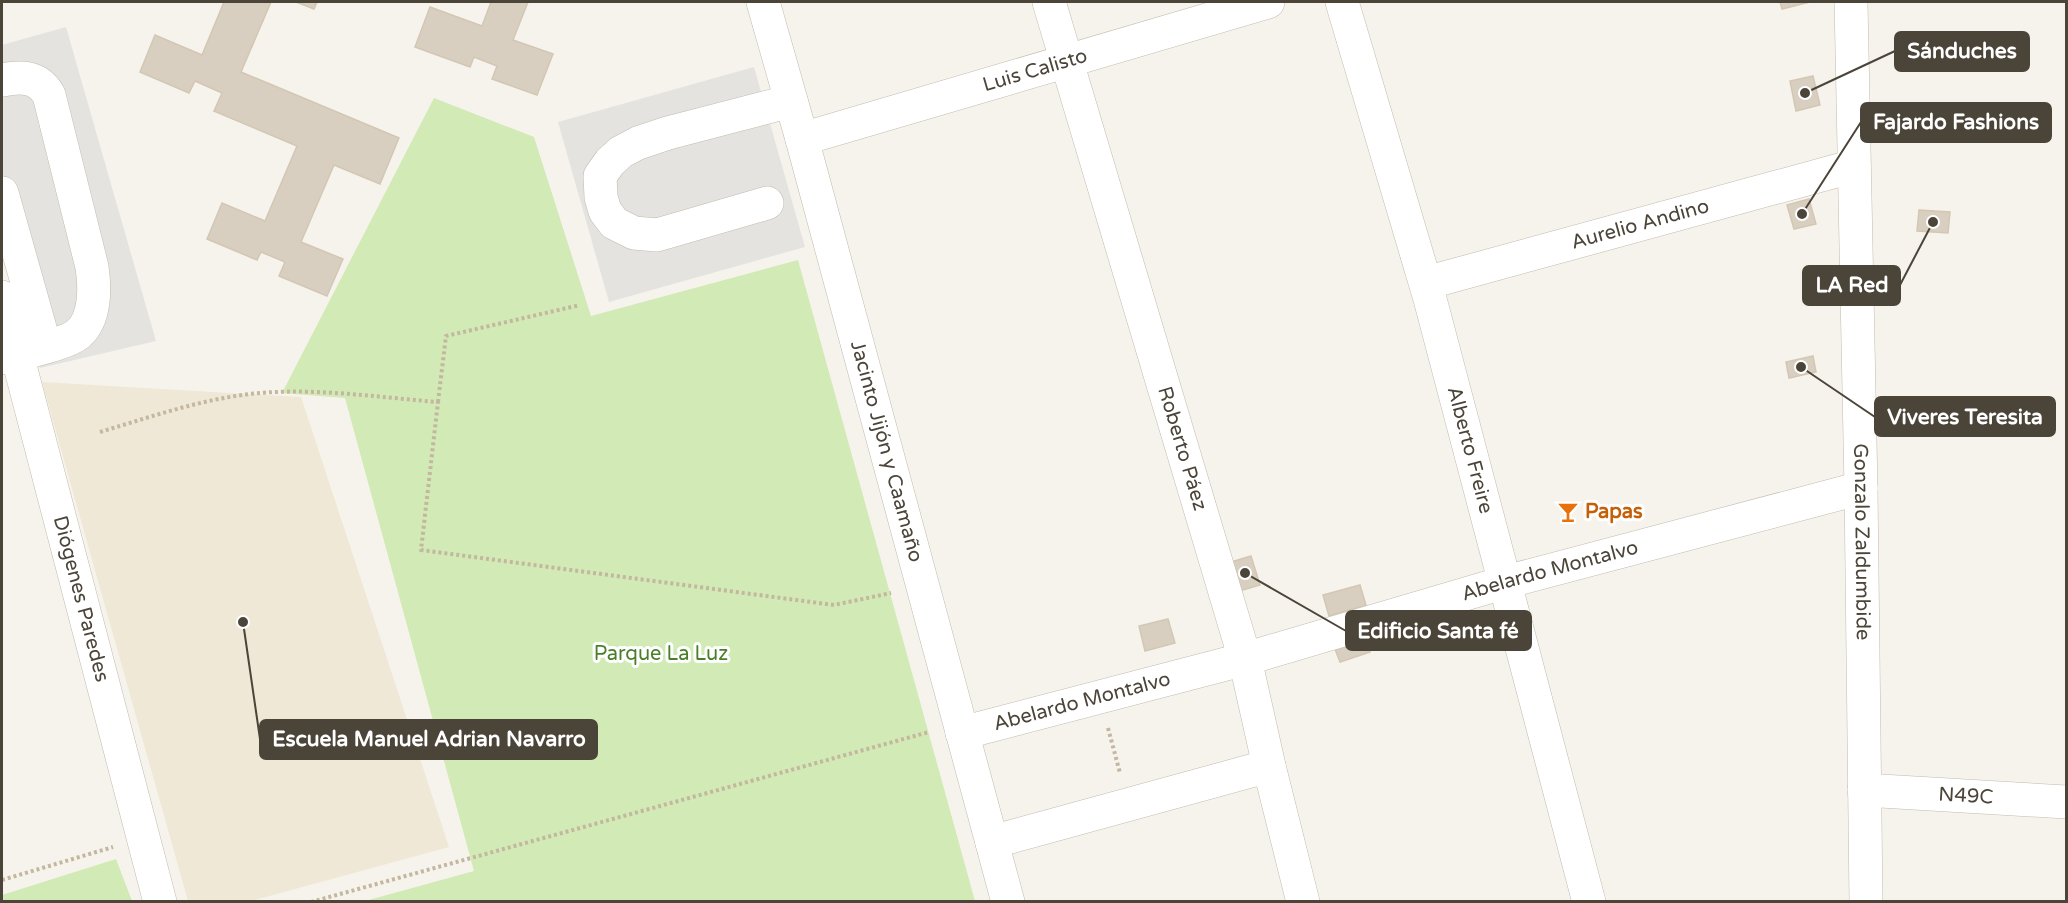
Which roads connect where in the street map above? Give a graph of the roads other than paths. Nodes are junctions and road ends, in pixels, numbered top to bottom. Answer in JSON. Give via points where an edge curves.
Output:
{"nodes":[{"id":1,"x":763,"y":2,"type":"edge"},
{"id":2,"x":1049,"y":2,"type":"edge"},
{"id":3,"x":1268,"y":2,"type":"edge"},
{"id":4,"x":1342,"y":2,"type":"edge"},
{"id":5,"x":1851,"y":2,"type":"edge"},
{"id":6,"x":1066,"y":60,"type":"junction"},
{"id":7,"x":2,"y":80,"type":"edge"},
{"id":8,"x":812,"y":128,"type":"junction"},
{"id":9,"x":1854,"y":166,"type":"junction"},
{"id":10,"x":2,"y":193,"type":"edge"},
{"id":11,"x":767,"y":203,"type":"dead end"},
{"id":12,"x":1426,"y":283,"type":"junction"},
{"id":13,"x":2,"y":297,"type":"edge"},
{"id":14,"x":21,"y":353,"type":"edge"},
{"id":15,"x":1861,"y":488,"type":"junction"},
{"id":16,"x":1506,"y":582,"type":"junction"},
{"id":17,"x":1245,"y":659,"type":"junction"},
{"id":18,"x":962,"y":733,"type":"junction"},
{"id":19,"x":1269,"y":766,"type":"junction"},
{"id":20,"x":1864,"y":790,"type":"junction"},
{"id":21,"x":2067,"y":802,"type":"edge"},
{"id":22,"x":992,"y":842,"type":"junction"},
{"id":23,"x":160,"y":902,"type":"edge"},
{"id":24,"x":1008,"y":902,"type":"edge"},
{"id":25,"x":1303,"y":902,"type":"edge"},
{"id":26,"x":1589,"y":902,"type":"edge"},
{"id":27,"x":1866,"y":902,"type":"edge"}],
"edges":[{"from":1,"to":8,"type":"street","name":"Jacinto Jijón y Caamaño"},
{"from":2,"to":6,"type":"street","name":"Roberto Páez"},
{"from":3,"to":6,"type":"street","name":"Luis Calisto"},
{"from":4,"to":12,"type":"street","name":"Alberto Freire"},
{"from":5,"to":9,"type":"street","name":"Gonzalo Zaldumbide"},
{"from":6,"to":8,"type":"street","name":"Luis Calisto"},
{"from":6,"to":17,"type":"street","name":"Roberto Páez"},
{"from":7,"to":14,"type":"street","via":[[30,78],[39,82],[49,95],[95,283],[87,323],[78,334]]},
{"from":8,"to":11,"type":"street","name":"Luis Calisto","via":[[668,133],[621,152],[600,176],[606,211],[614,223],[633,233],[657,235]]},
{"from":8,"to":18,"type":"street","name":"Jacinto Jijón y Caamaño"},
{"from":9,"to":12,"type":"street","name":"Aurelio Andino"},
{"from":9,"to":15,"type":"street","name":"Gonzalo Zaldumbide"},
{"from":10,"to":14,"type":"street"},
{"from":12,"to":16,"type":"street","name":"Alberto Freire"},
{"from":13,"to":14,"type":"street","name":"Diógenes Paredes"},
{"from":14,"to":23,"type":"street","name":"Diógenes Paredes"},
{"from":15,"to":16,"type":"street","name":"Abelardo Montalvo"},
{"from":15,"to":20,"type":"street","name":"Gonzalo Zaldumbide"},
{"from":16,"to":17,"type":"street","name":"Abelardo Montalvo"},
{"from":16,"to":26,"type":"street","name":"Alberto Freire"},
{"from":17,"to":18,"type":"street","name":"Abelardo Montalvo"},
{"from":17,"to":19,"type":"street","name":"Roberto Páez"},
{"from":18,"to":22,"type":"street","name":"Jacinto Jijón y Caamaño"},
{"from":19,"to":22,"type":"street"},
{"from":19,"to":25,"type":"street","name":"Roberto Páez"},
{"from":20,"to":21,"type":"street","name":"N49C"},
{"from":20,"to":27,"type":"street","name":"Gonzalo Zaldumbide"},
{"from":22,"to":24,"type":"street","name":"Jacinto Jijón y Caamaño"}]}
